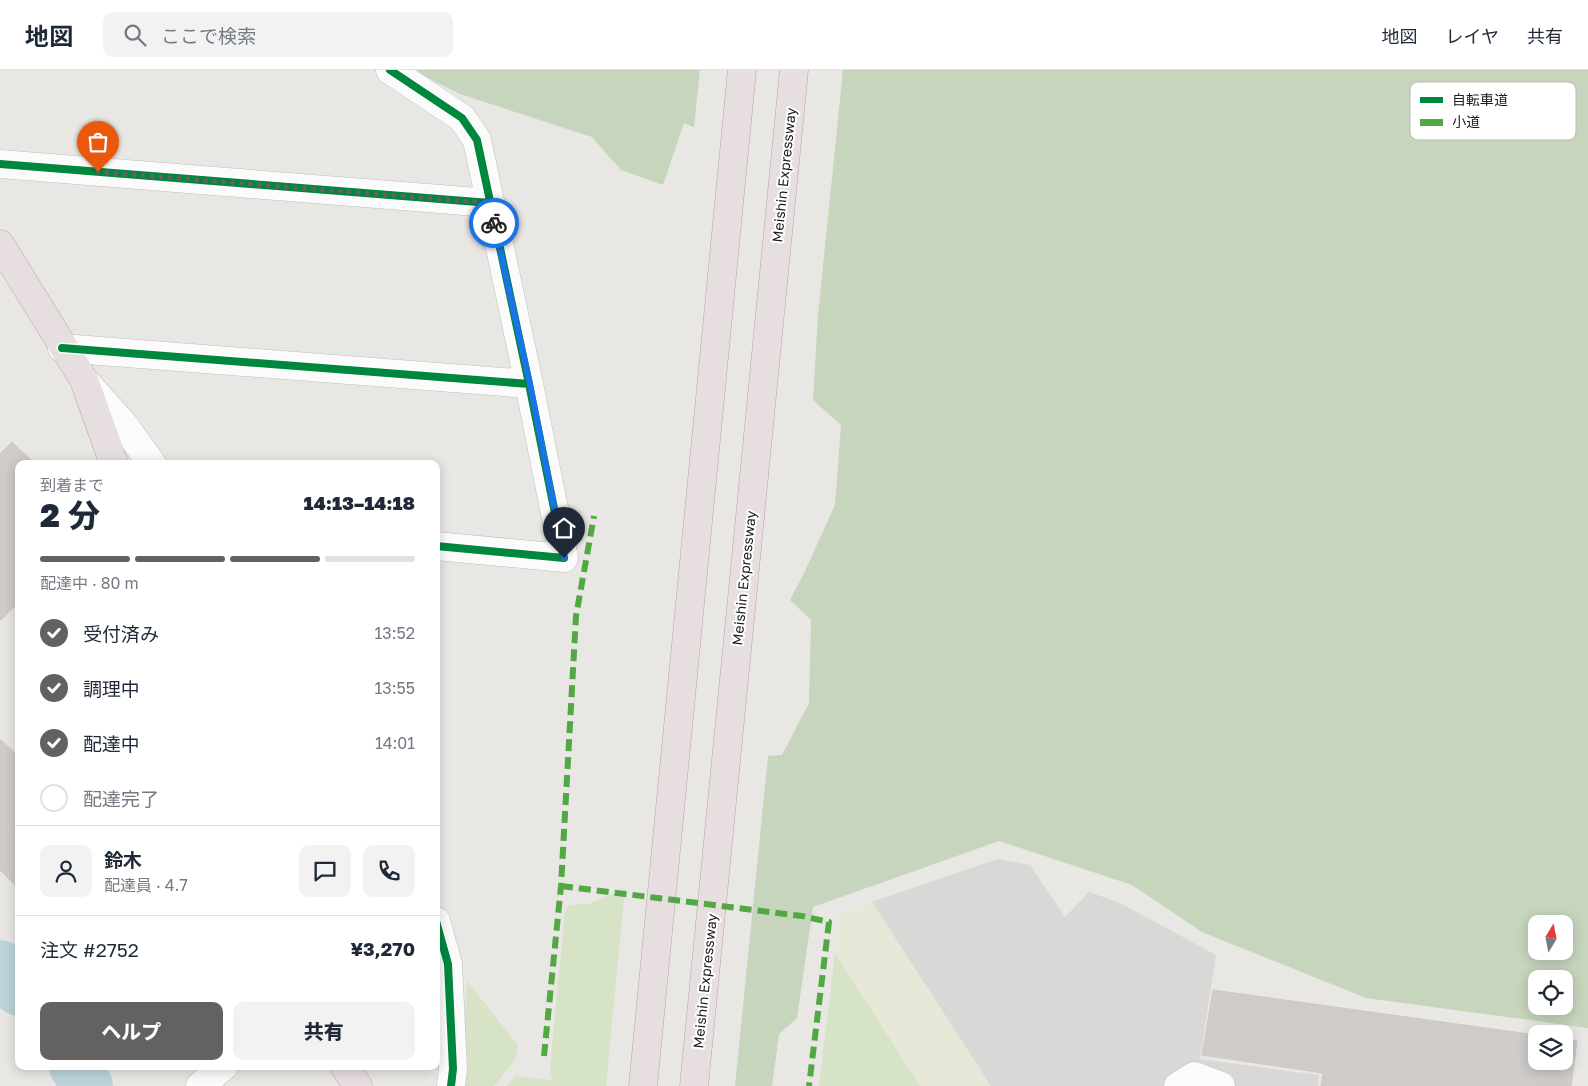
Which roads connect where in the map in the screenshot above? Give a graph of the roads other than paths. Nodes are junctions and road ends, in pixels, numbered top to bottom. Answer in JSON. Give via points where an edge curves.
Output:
{"nodes":[{"id":1,"x":390,"y":70,"type":"edge"},
{"id":2,"x":742,"y":70,"type":"edge"},
{"id":3,"x":794,"y":70,"type":"edge"},
{"id":4,"x":0,"y":164,"type":"edge"},
{"id":5,"x":490,"y":203,"type":"junction"},
{"id":6,"x":0,"y":244,"type":"edge"},
{"id":7,"x":62,"y":348,"type":"junction"},
{"id":8,"x":84,"y":380,"type":"junction"},
{"id":9,"x":530,"y":384,"type":"junction"},
{"id":10,"x":113,"y":460,"type":"edge"},
{"id":11,"x":149,"y":460,"type":"edge"},
{"id":12,"x":440,"y":546,"type":"edge"},
{"id":13,"x":440,"y":935,"type":"edge"},
{"id":14,"x":219,"y":1070,"type":"edge"},
{"id":15,"x":347,"y":1070,"type":"edge"},
{"id":16,"x":200,"y":1086,"type":"edge"},
{"id":17,"x":358,"y":1086,"type":"edge"},
{"id":18,"x":451,"y":1086,"type":"edge"},
{"id":19,"x":643,"y":1086,"type":"edge"},
{"id":20,"x":694,"y":1086,"type":"edge"},
{"id":21,"x":1178,"y":1086,"type":"edge"},
{"id":22,"x":1221,"y":1086,"type":"edge"}],
"edges":[{"from":1,"to":5,"type":"street","via":[[462,118],[477,140]]},
{"from":2,"to":19,"type":"highway"},
{"from":3,"to":20,"type":"highway","name":"Meishin Expressway"},
{"from":4,"to":5,"type":"street"},
{"from":5,"to":9,"type":"street"},
{"from":6,"to":7,"type":"highway"},
{"from":7,"to":8,"type":"highway"},
{"from":7,"to":9,"type":"street"},
{"from":8,"to":10,"type":"highway"},
{"from":8,"to":11,"type":"street","via":[[124,425]]},
{"from":9,"to":12,"type":"street","via":[[564,558]]},
{"from":13,"to":18,"type":"street","via":[[448,964]]},
{"from":14,"to":16,"type":"street"},
{"from":15,"to":17,"type":"highway"},
{"from":21,"to":22,"type":"street","via":[[1194,1076]]}]}
